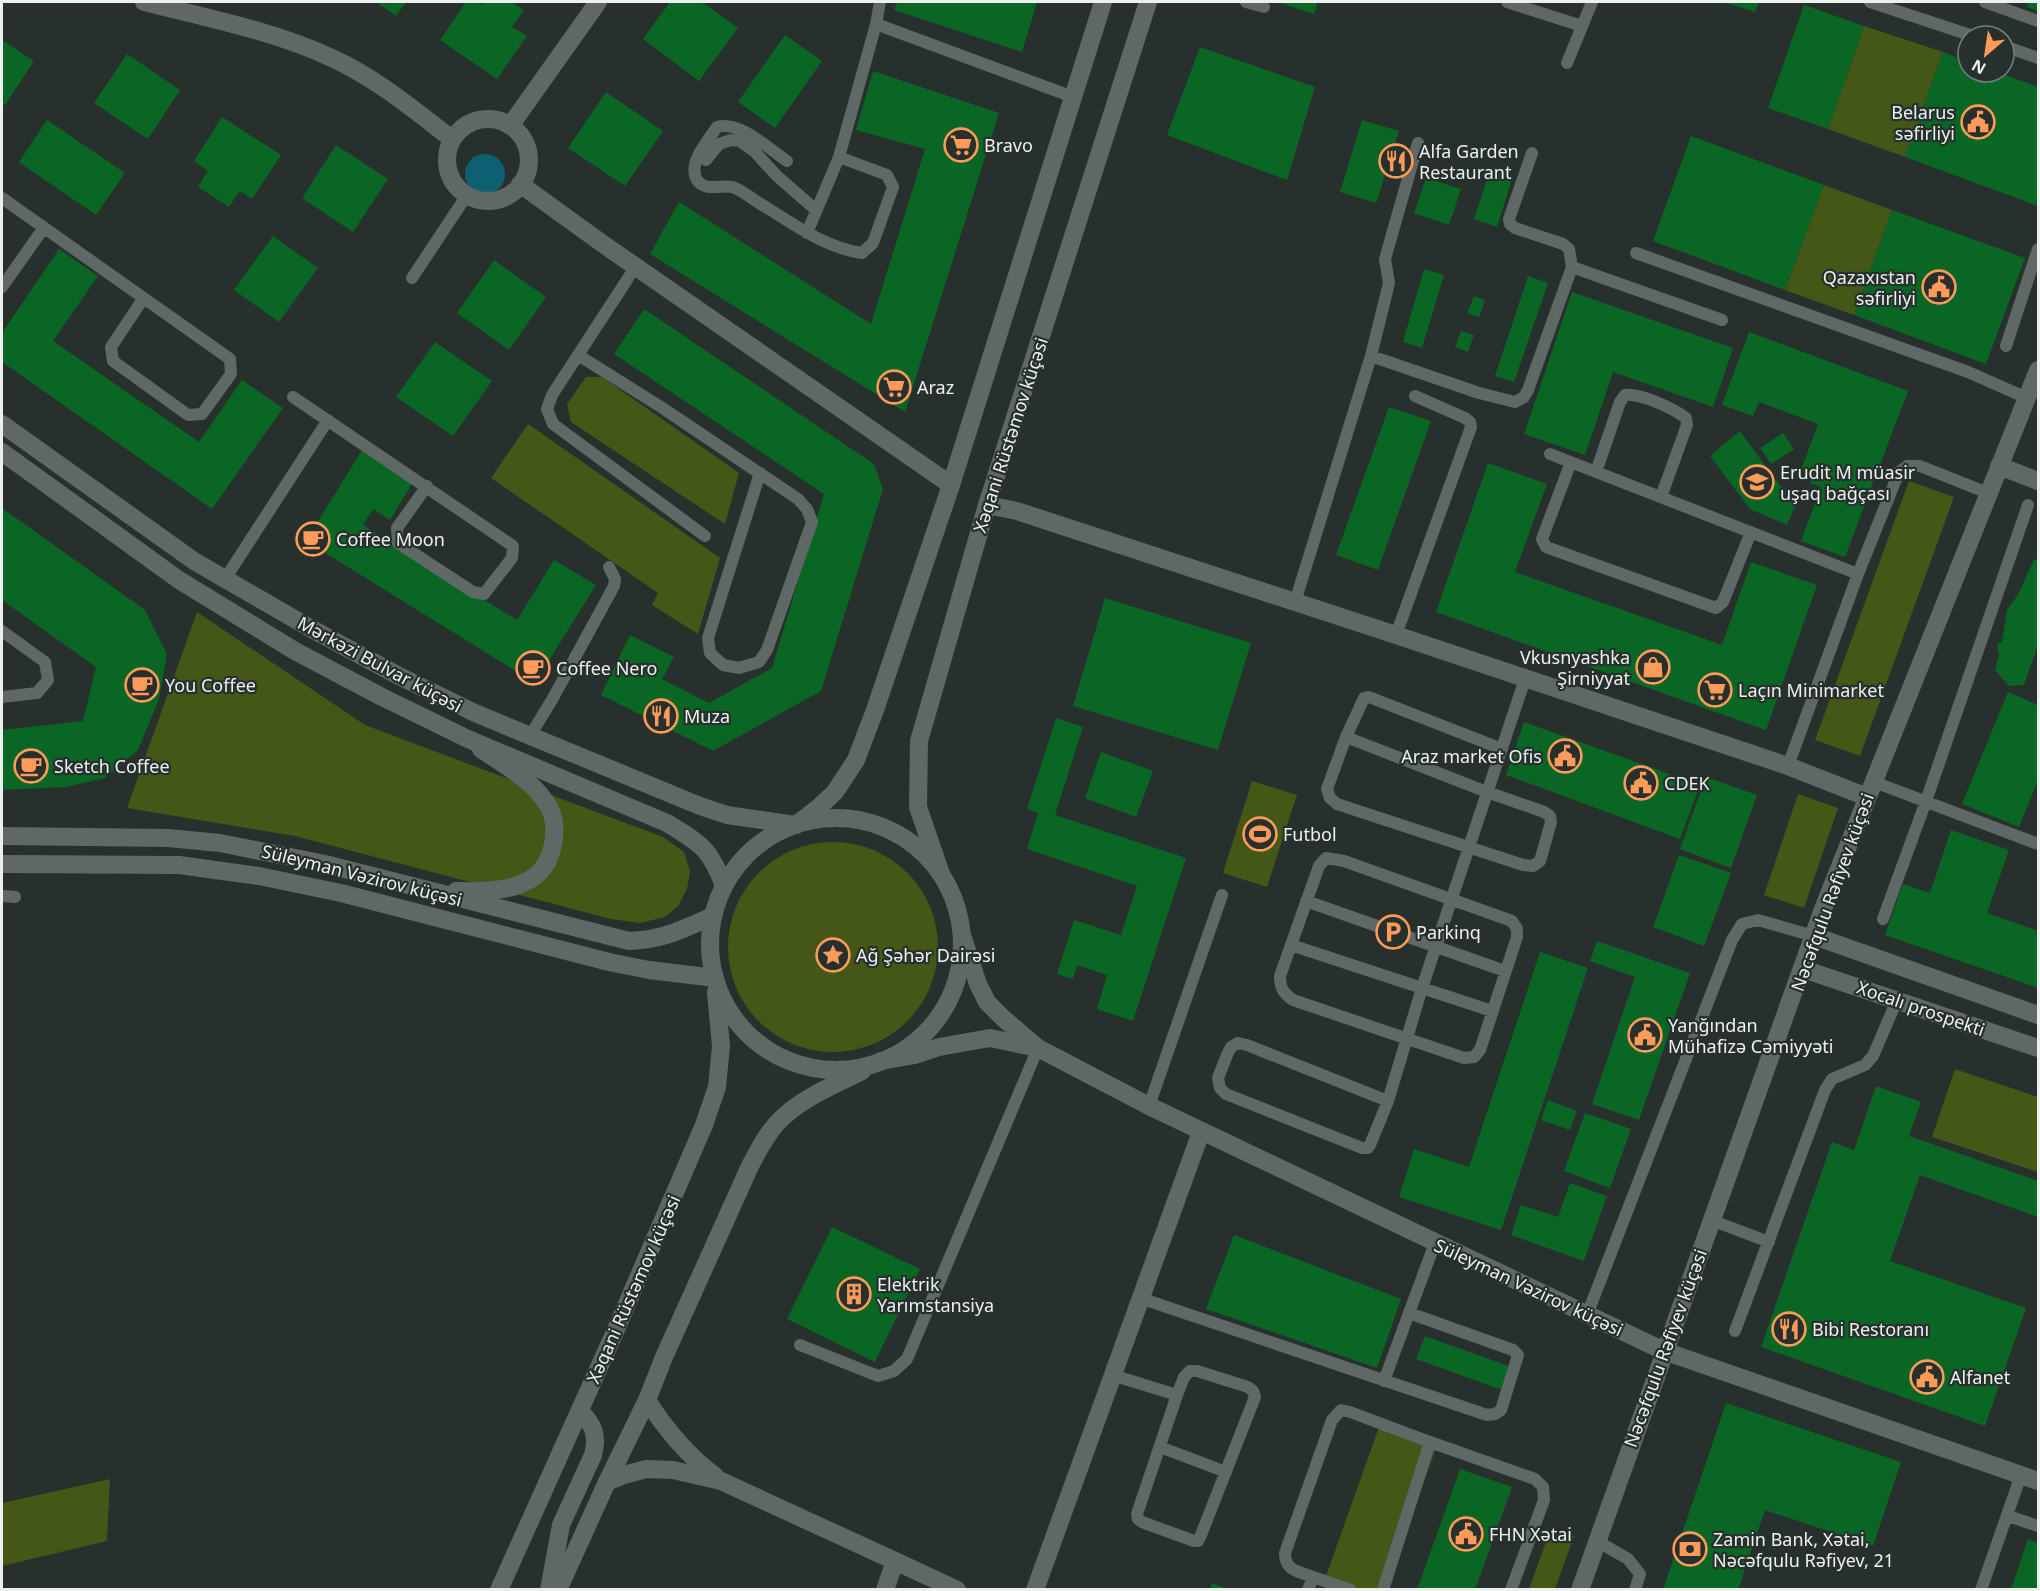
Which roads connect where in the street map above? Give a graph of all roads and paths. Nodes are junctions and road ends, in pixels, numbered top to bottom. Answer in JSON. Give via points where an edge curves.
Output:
{"nodes":[{"id":1,"x":144,"y":2,"type":"edge"},
{"id":2,"x":598,"y":2,"type":"edge"},
{"id":3,"x":880,"y":2,"type":"edge"},
{"id":4,"x":1103,"y":2,"type":"edge"},
{"id":5,"x":1148,"y":2,"type":"edge"},
{"id":6,"x":1246,"y":2,"type":"edge"},
{"id":7,"x":1506,"y":2,"type":"edge"},
{"id":8,"x":1592,"y":2,"type":"edge"},
{"id":9,"x":1870,"y":2,"type":"edge"},
{"id":10,"x":1985,"y":2,"type":"edge"},
{"id":11,"x":1264,"y":7,"type":"dead end"},
{"id":12,"x":2038,"y":21,"type":"edge"},
{"id":13,"x":876,"y":24,"type":"junction"},
{"id":14,"x":1582,"y":26,"type":"junction"},
{"id":15,"x":1956,"y":30,"type":"edge"},
{"id":16,"x":2016,"y":50,"type":"edge"},
{"id":17,"x":2038,"y":58,"type":"edge"},
{"id":18,"x":1567,"y":63,"type":"dead end"},
{"id":19,"x":1073,"y":97,"type":"junction"},
{"id":20,"x":510,"y":126,"type":"junction"},
{"id":21,"x":452,"y":140,"type":"junction"},
{"id":22,"x":1418,"y":143,"type":"dead end"},
{"id":23,"x":1532,"y":153,"type":"dead end"},
{"id":24,"x":839,"y":157,"type":"junction"},
{"id":25,"x":706,"y":160,"type":"dead end"},
{"id":26,"x":788,"y":161,"type":"dead end"},
{"id":27,"x":520,"y":184,"type":"junction"},
{"id":28,"x":467,"y":195,"type":"junction"},
{"id":29,"x":2,"y":198,"type":"edge"},
{"id":30,"x":816,"y":210,"type":"junction"},
{"id":31,"x":43,"y":228,"type":"junction"},
{"id":32,"x":807,"y":232,"type":"junction"},
{"id":33,"x":2038,"y":249,"type":"edge"},
{"id":34,"x":1636,"y":252,"type":"dead end"},
{"id":35,"x":636,"y":266,"type":"junction"},
{"id":36,"x":1572,"y":267,"type":"junction"},
{"id":37,"x":412,"y":278,"type":"dead end"},
{"id":38,"x":2,"y":287,"type":"edge"},
{"id":39,"x":143,"y":298,"type":"junction"},
{"id":40,"x":1722,"y":320,"type":"dead end"},
{"id":41,"x":2006,"y":346,"type":"dead end"},
{"id":42,"x":578,"y":355,"type":"junction"},
{"id":43,"x":1371,"y":356,"type":"junction"},
{"id":44,"x":2038,"y":370,"type":"edge"},
{"id":45,"x":1415,"y":396,"type":"dead end"},
{"id":46,"x":293,"y":397,"type":"dead end"},
{"id":47,"x":2027,"y":398,"type":"junction"},
{"id":48,"x":328,"y":420,"type":"junction"},
{"id":49,"x":2,"y":424,"type":"edge"},
{"id":50,"x":2,"y":452,"type":"edge"},
{"id":51,"x":1550,"y":454,"type":"dead end"},
{"id":52,"x":1571,"y":462,"type":"junction"},
{"id":53,"x":1999,"y":466,"type":"junction"},
{"id":54,"x":1596,"y":472,"type":"junction"},
{"id":55,"x":760,"y":473,"type":"junction"},
{"id":56,"x":2038,"y":481,"type":"edge"},
{"id":57,"x":951,"y":485,"type":"junction"},
{"id":58,"x":427,"y":486,"type":"junction"},
{"id":59,"x":1988,"y":493,"type":"junction"},
{"id":60,"x":1661,"y":497,"type":"junction"},
{"id":61,"x":987,"y":505,"type":"junction"},
{"id":62,"x":2028,"y":505,"type":"dead end"},
{"id":63,"x":1751,"y":532,"type":"junction"},
{"id":64,"x":705,"y":536,"type":"dead end"},
{"id":65,"x":609,"y":567,"type":"dead end"},
{"id":66,"x":1858,"y":574,"type":"junction"},
{"id":67,"x":225,"y":579,"type":"junction"},
{"id":68,"x":1295,"y":602,"type":"junction"},
{"id":69,"x":2,"y":631,"type":"edge"},
{"id":70,"x":1396,"y":634,"type":"junction"},
{"id":71,"x":1525,"y":679,"type":"junction"},
{"id":72,"x":2,"y":697,"type":"edge"},
{"id":73,"x":530,"y":736,"type":"junction"},
{"id":74,"x":1346,"y":737,"type":"junction"},
{"id":75,"x":468,"y":739,"type":"junction"},
{"id":76,"x":1502,"y":749,"type":"junction"},
{"id":77,"x":1788,"y":766,"type":"junction"},
{"id":78,"x":1870,"y":789,"type":"junction"},
{"id":79,"x":1487,"y":792,"type":"junction"},
{"id":80,"x":1926,"y":801,"type":"junction"},
{"id":81,"x":796,"y":825,"type":"junction"},
{"id":82,"x":2,"y":836,"type":"edge"},
{"id":83,"x":2038,"y":843,"type":"edge"},
{"id":84,"x":1469,"y":847,"type":"junction"},
{"id":85,"x":2,"y":864,"type":"edge"},
{"id":86,"x":941,"y":874,"type":"junction"},
{"id":87,"x":724,"y":886,"type":"junction"},
{"id":88,"x":430,"y":891,"type":"junction"},
{"id":89,"x":1222,"y":895,"type":"dead end"},
{"id":90,"x":2,"y":896,"type":"edge"},
{"id":91,"x":15,"y":897,"type":"dead end"},
{"id":92,"x":1452,"y":898,"type":"junction"},
{"id":93,"x":1306,"y":901,"type":"junction"},
{"id":94,"x":713,"y":915,"type":"junction"},
{"id":95,"x":1883,"y":919,"type":"dead end"},
{"id":96,"x":962,"y":935,"type":"junction"},
{"id":97,"x":1814,"y":936,"type":"junction"},
{"id":98,"x":1291,"y":945,"type":"junction"},
{"id":99,"x":1436,"y":946,"type":"junction"},
{"id":100,"x":1803,"y":969,"type":"junction"},
{"id":101,"x":1505,"y":971,"type":"junction"},
{"id":102,"x":715,"y":978,"type":"junction"},
{"id":103,"x":1422,"y":988,"type":"junction"},
{"id":104,"x":1898,"y":1000,"type":"junction"},
{"id":105,"x":1492,"y":1011,"type":"junction"},
{"id":106,"x":2038,"y":1016,"type":"edge"},
{"id":107,"x":1407,"y":1039,"type":"junction"},
{"id":108,"x":1038,"y":1048,"type":"junction"},
{"id":109,"x":2038,"y":1048,"type":"edge"},
{"id":110,"x":881,"y":1061,"type":"junction"},
{"id":111,"x":1388,"y":1101,"type":"junction"},
{"id":112,"x":1149,"y":1106,"type":"junction"},
{"id":113,"x":1201,"y":1132,"type":"junction"},
{"id":114,"x":1711,"y":1220,"type":"junction"},
{"id":115,"x":1769,"y":1242,"type":"junction"},
{"id":116,"x":1434,"y":1243,"type":"junction"},
{"id":117,"x":1140,"y":1298,"type":"junction"},
{"id":118,"x":1409,"y":1313,"type":"junction"},
{"id":119,"x":1587,"y":1315,"type":"junction"},
{"id":120,"x":1735,"y":1331,"type":"dead end"},
{"id":121,"x":800,"y":1345,"type":"dead end"},
{"id":122,"x":1664,"y":1351,"type":"junction"},
{"id":123,"x":1112,"y":1375,"type":"junction"},
{"id":124,"x":1384,"y":1381,"type":"junction"},
{"id":125,"x":1177,"y":1395,"type":"junction"},
{"id":126,"x":647,"y":1400,"type":"junction"},
{"id":127,"x":580,"y":1411,"type":"junction"},
{"id":128,"x":1430,"y":1442,"type":"junction"},
{"id":129,"x":1160,"y":1447,"type":"junction"},
{"id":130,"x":1226,"y":1472,"type":"junction"},
{"id":131,"x":2021,"y":1475,"type":"junction"},
{"id":132,"x":721,"y":1481,"type":"junction"},
{"id":133,"x":2038,"y":1481,"type":"edge"},
{"id":134,"x":607,"y":1482,"type":"junction"},
{"id":135,"x":2008,"y":1516,"type":"junction"},
{"id":136,"x":2038,"y":1526,"type":"edge"},
{"id":137,"x":1597,"y":1541,"type":"junction"},
{"id":138,"x":895,"y":1561,"type":"junction"},
{"id":139,"x":1313,"y":1577,"type":"junction"},
{"id":140,"x":499,"y":1590,"type":"edge"},
{"id":141,"x":549,"y":1590,"type":"edge"},
{"id":142,"x":558,"y":1590,"type":"edge"},
{"id":143,"x":885,"y":1590,"type":"edge"},
{"id":144,"x":957,"y":1590,"type":"edge"},
{"id":145,"x":1035,"y":1590,"type":"edge"},
{"id":146,"x":1308,"y":1590,"type":"edge"},
{"id":147,"x":1351,"y":1590,"type":"edge"},
{"id":148,"x":1383,"y":1590,"type":"edge"},
{"id":149,"x":1511,"y":1590,"type":"edge"},
{"id":150,"x":1580,"y":1590,"type":"edge"},
{"id":151,"x":1635,"y":1590,"type":"edge"},
{"id":152,"x":1981,"y":1590,"type":"edge"}],
"edges":[{"from":1,"to":21,"type":"street","via":[[289,40],[336,60],[389,91]]},
{"from":2,"to":20,"type":"street"},
{"from":3,"to":13,"type":"lane"},
{"from":4,"to":19,"type":"street"},
{"from":5,"to":61,"type":"street","name":"Xəqani Rüstəmov küçəsi"},
{"from":6,"to":11,"type":"lane"},
{"from":7,"to":14,"type":"lane"},
{"from":8,"to":14,"type":"lane"},
{"from":9,"to":15,"type":"lane"},
{"from":10,"to":12,"type":"lane"},
{"from":13,"to":19,"type":"lane"},
{"from":13,"to":24,"type":"lane"},
{"from":14,"to":18,"type":"lane"},
{"from":16,"to":17,"type":"lane"},
{"from":19,"to":57,"type":"street"},
{"from":20,"to":21,"type":"street","via":[[489,118],[475,120],[463,126]]},
{"from":20,"to":27,"type":"street","via":[[523,138],[528,151],[529,164]]},
{"from":21,"to":28,"type":"street","via":[[446,162],[449,175]]},
{"from":22,"to":43,"type":"lane","via":[[1385,259],[1389,283]]},
{"from":23,"to":36,"type":"lane","via":[[1510,224],[1563,244],[1569,249]]},
{"from":24,"to":30,"type":"lane"},
{"from":24,"to":32,"type":"lane","via":[[887,175],[893,187],[873,243],[862,253],[848,251]]},
{"from":25,"to":30,"type":"lane","via":[[719,144],[740,141]]},
{"from":26,"to":32,"type":"lane","via":[[740,128],[725,124],[717,127],[694,164],[698,183],[706,187],[734,187]]},
{"from":27,"to":28,"type":"street","via":[[507,196],[493,200]]},
{"from":27,"to":35,"type":"street"},
{"from":28,"to":37,"type":"lane"},
{"from":29,"to":31,"type":"lane"},
{"from":30,"to":32,"type":"lane"},
{"from":31,"to":38,"type":"lane"},
{"from":31,"to":39,"type":"lane"},
{"from":33,"to":41,"type":"lane"},
{"from":34,"to":47,"type":"lane","via":[[1968,372]]},
{"from":35,"to":42,"type":"lane"},
{"from":35,"to":57,"type":"street"},
{"from":36,"to":40,"type":"lane"},
{"from":36,"to":43,"type":"lane","via":[[1528,390],[1515,402]]},
{"from":39,"to":39,"type":"lane","via":[[230,359],[231,374],[202,414],[188,415],[113,360],[111,347]]},
{"from":42,"to":55,"type":"lane"},
{"from":42,"to":64,"type":"lane","via":[[547,409],[554,424]]},
{"from":43,"to":68,"type":"lane"},
{"from":44,"to":47,"type":"street","name":"Nəcəfqulu Rəfiyev küçəsi"},
{"from":45,"to":70,"type":"lane","via":[[1465,418],[1471,428]]},
{"from":46,"to":48,"type":"lane"},
{"from":47,"to":53,"type":"street","name":"Nəcəfqulu Rəfiyev küçəsi"},
{"from":48,"to":58,"type":"lane"},
{"from":48,"to":67,"type":"lane"},
{"from":49,"to":67,"type":"street","name":"Mərkəzi Bulvar küçəsi"},
{"from":50,"to":75,"type":"street","name":"Mərkəzi Bulvar küçəsi","via":[[234,615]]},
{"from":51,"to":52,"type":"lane"},
{"from":52,"to":54,"type":"lane"},
{"from":52,"to":63,"type":"lane","via":[[1542,539],[1546,547],[1716,608],[1724,602]]},
{"from":53,"to":56,"type":"street"},
{"from":53,"to":59,"type":"street","name":"Nəcəfqulu Rəfiyev küçəsi"},
{"from":54,"to":60,"type":"lane"},
{"from":54,"to":60,"type":"lane","via":[[1620,402],[1625,395],[1634,394],[1686,418],[1687,425]]},
{"from":55,"to":55,"type":"lane","via":[[708,638],[710,653],[723,665],[739,668],[759,662],[767,650],[812,522],[798,499]]},
{"from":57,"to":81,"type":"street","via":[[856,760],[835,792]]},
{"from":58,"to":58,"type":"lane","via":[[513,546],[512,558],[484,594],[473,592],[398,543],[397,528]]},
{"from":59,"to":66,"type":"lane","via":[[1920,466],[1907,466],[1899,472]]},
{"from":59,"to":78,"type":"street","name":"Nəcəfqulu Rəfiyev küçəsi"},
{"from":60,"to":63,"type":"lane"},
{"from":61,"to":68,"type":"street","via":[[1017,511]]},
{"from":61,"to":86,"type":"street","name":"Xəqani Rüstəmov küçəsi","via":[[919,741],[918,807]]},
{"from":62,"to":80,"type":"lane"},
{"from":63,"to":66,"type":"lane"},
{"from":65,"to":73,"type":"lane","via":[[614,586]]},
{"from":66,"to":77,"type":"lane"},
{"from":67,"to":73,"type":"street","name":"Mərkəzi Bulvar küçəsi","via":[[397,675]]},
{"from":68,"to":70,"type":"street"},
{"from":69,"to":72,"type":"lane","via":[[45,662],[48,680],[37,693]]},
{"from":70,"to":71,"type":"street"},
{"from":71,"to":76,"type":"lane"},
{"from":71,"to":77,"type":"street"},
{"from":73,"to":81,"type":"street","name":"Mərkəzi Bulvar küçəsi","via":[[700,806],[727,815]]},
{"from":74,"to":76,"type":"lane","via":[[1364,698],[1369,697]]},
{"from":74,"to":79,"type":"lane"},
{"from":74,"to":84,"type":"lane","via":[[1327,789],[1330,798],[1337,804]]},
{"from":75,"to":87,"type":"street","name":"Mərkəzi Bulvar küçəsi","via":[[667,823],[707,850]]},
{"from":75,"to":88,"type":"street","via":[[544,799],[555,829],[552,853],[537,876],[526,882],[485,891]]},
{"from":76,"to":79,"type":"lane"},
{"from":77,"to":78,"type":"street"},
{"from":78,"to":80,"type":"lane"},
{"from":78,"to":97,"type":"street","name":"Nəcəfqulu Rəfiyev küçəsi"},
{"from":79,"to":84,"type":"lane"},
{"from":79,"to":84,"type":"lane","via":[[1550,816],[1540,861],[1523,866]]},
{"from":80,"to":83,"type":"lane"},
{"from":80,"to":95,"type":"lane"},
{"from":81,"to":86,"type":"street","via":[[836,818],[876,825],[913,844]]},
{"from":81,"to":87,"type":"street","via":[[762,842],[734,869]]},
{"from":82,"to":88,"type":"street","name":"Süleyman Vəzirov küçəsi","via":[[168,838],[220,843]]},
{"from":84,"to":92,"type":"lane"},
{"from":85,"to":102,"type":"street","name":"Süleyman Vəzirov küçəsi","via":[[179,865],[259,876],[341,893],[609,962]]},
{"from":86,"to":96,"type":"street","via":[[951,893]]},
{"from":87,"to":94,"type":"street"},
{"from":88,"to":94,"type":"street","name":"Süleyman Vəzirov küçəsi","via":[[629,940],[667,936]]},
{"from":89,"to":112,"type":"lane"},
{"from":90,"to":91,"type":"lane"},
{"from":92,"to":93,"type":"lane","via":[[1326,858]]},
{"from":92,"to":99,"type":"lane"},
{"from":92,"to":101,"type":"lane","via":[[1512,921],[1518,929]]},
{"from":93,"to":98,"type":"lane"},
{"from":93,"to":99,"type":"lane"},
{"from":94,"to":102,"type":"street","via":[[710,947]]},
{"from":96,"to":108,"type":"street","via":[[987,1002]]},
{"from":96,"to":110,"type":"street","via":[[958,978],[939,1017],[913,1044]]},
{"from":97,"to":100,"type":"street","name":"Nəcəfqulu Rəfiyev küçəsi"},
{"from":97,"to":106,"type":"street","name":"Xocalı prospekti"},
{"from":97,"to":119,"type":"lane","via":[[1758,921],[1742,924],[1737,932]]},
{"from":98,"to":103,"type":"lane"},
{"from":98,"to":107,"type":"lane","via":[[1280,976],[1284,994]]},
{"from":99,"to":101,"type":"lane"},
{"from":99,"to":103,"type":"lane"},
{"from":100,"to":104,"type":"street","name":"Xocalı prospekti"},
{"from":100,"to":114,"type":"street","name":"Nəcəfqulu Rəfiyev küçəsi"},
{"from":101,"to":105,"type":"lane"},
{"from":102,"to":110,"type":"street","via":[[733,1016],[762,1045],[780,1056],[810,1066],[841,1070]]},
{"from":102,"to":127,"type":"street","name":"Xəqani Rüstəmov küçəsi","via":[[721,1046],[717,1087]]},
{"from":103,"to":105,"type":"lane"},
{"from":103,"to":107,"type":"lane"},
{"from":104,"to":109,"type":"street","name":"Xocalı prospekti"},
{"from":104,"to":115,"type":"lane","via":[[1873,1056],[1865,1065],[1832,1079],[1825,1090]]},
{"from":105,"to":107,"type":"lane","via":[[1480,1050],[1474,1057],[1464,1058]]},
{"from":107,"to":111,"type":"lane"},
{"from":108,"to":110,"type":"street","via":[[990,1038]]},
{"from":108,"to":112,"type":"street","name":"Süleyman Vəzirov küçəsi"},
{"from":108,"to":121,"type":"lane","via":[[907,1359],[894,1371],[879,1376]]},
{"from":110,"to":126,"type":"street","via":[[778,1121],[750,1166]]},
{"from":111,"to":111,"type":"lane","via":[[1368,1148],[1362,1148],[1226,1094],[1218,1078],[1231,1047],[1238,1043]]},
{"from":112,"to":113,"type":"street","name":"Süleyman Vəzirov küçəsi"},
{"from":113,"to":116,"type":"street","name":"Süleyman Vəzirov küçəsi"},
{"from":113,"to":117,"type":"street"},
{"from":114,"to":115,"type":"lane"},
{"from":114,"to":122,"type":"street","name":"Nəcəfqulu Rəfiyev küçəsi"},
{"from":115,"to":120,"type":"lane"},
{"from":116,"to":118,"type":"lane"},
{"from":116,"to":119,"type":"street","name":"Süleyman Vəzirov küçəsi"},
{"from":117,"to":123,"type":"street"},
{"from":117,"to":124,"type":"lane"},
{"from":118,"to":124,"type":"lane"},
{"from":118,"to":124,"type":"lane","via":[[1514,1350],[1517,1362],[1501,1410],[1488,1414]]},
{"from":119,"to":122,"type":"street","name":"Süleyman Vəzirov küçəsi"},
{"from":122,"to":131,"type":"street","name":"Süleyman Vəzirov küçəsi"},
{"from":122,"to":137,"type":"street","name":"Nəcəfqulu Rəfiyev küçəsi"},
{"from":123,"to":125,"type":"lane"},
{"from":123,"to":145,"type":"street"},
{"from":125,"to":129,"type":"lane"},
{"from":125,"to":130,"type":"lane","via":[[1190,1371],[1253,1391],[1255,1397]]},
{"from":126,"to":132,"type":"street","via":[[696,1462]]},
{"from":126,"to":134,"type":"street"},
{"from":127,"to":140,"type":"street","name":"Xəqani Rüstəmov küçəsi"},
{"from":127,"to":141,"type":"street","via":[[595,1432],[596,1443],[561,1525]]},
{"from":128,"to":139,"type":"lane","via":[[1350,1412],[1341,1410],[1332,1419],[1285,1553],[1288,1567]]},
{"from":128,"to":148,"type":"lane"},
{"from":128,"to":149,"type":"lane","via":[[1535,1479],[1544,1487],[1544,1500]]},
{"from":129,"to":130,"type":"lane"},
{"from":129,"to":130,"type":"lane","via":[[1137,1514],[1142,1522],[1198,1541]]},
{"from":131,"to":133,"type":"street","name":"Süleyman Vəzirov küçəsi"},
{"from":131,"to":135,"type":"lane"},
{"from":132,"to":134,"type":"street","via":[[673,1470],[646,1469]]},
{"from":132,"to":138,"type":"street"},
{"from":134,"to":142,"type":"street"},
{"from":135,"to":136,"type":"lane"},
{"from":135,"to":152,"type":"lane"},
{"from":137,"to":150,"type":"street","name":"Nəcəfqulu Rəfiyev küçəsi"},
{"from":137,"to":151,"type":"lane","via":[[1628,1559],[1640,1574]]},
{"from":138,"to":143,"type":"street"},
{"from":138,"to":144,"type":"street"},
{"from":139,"to":146,"type":"lane"},
{"from":139,"to":147,"type":"lane"}]}
